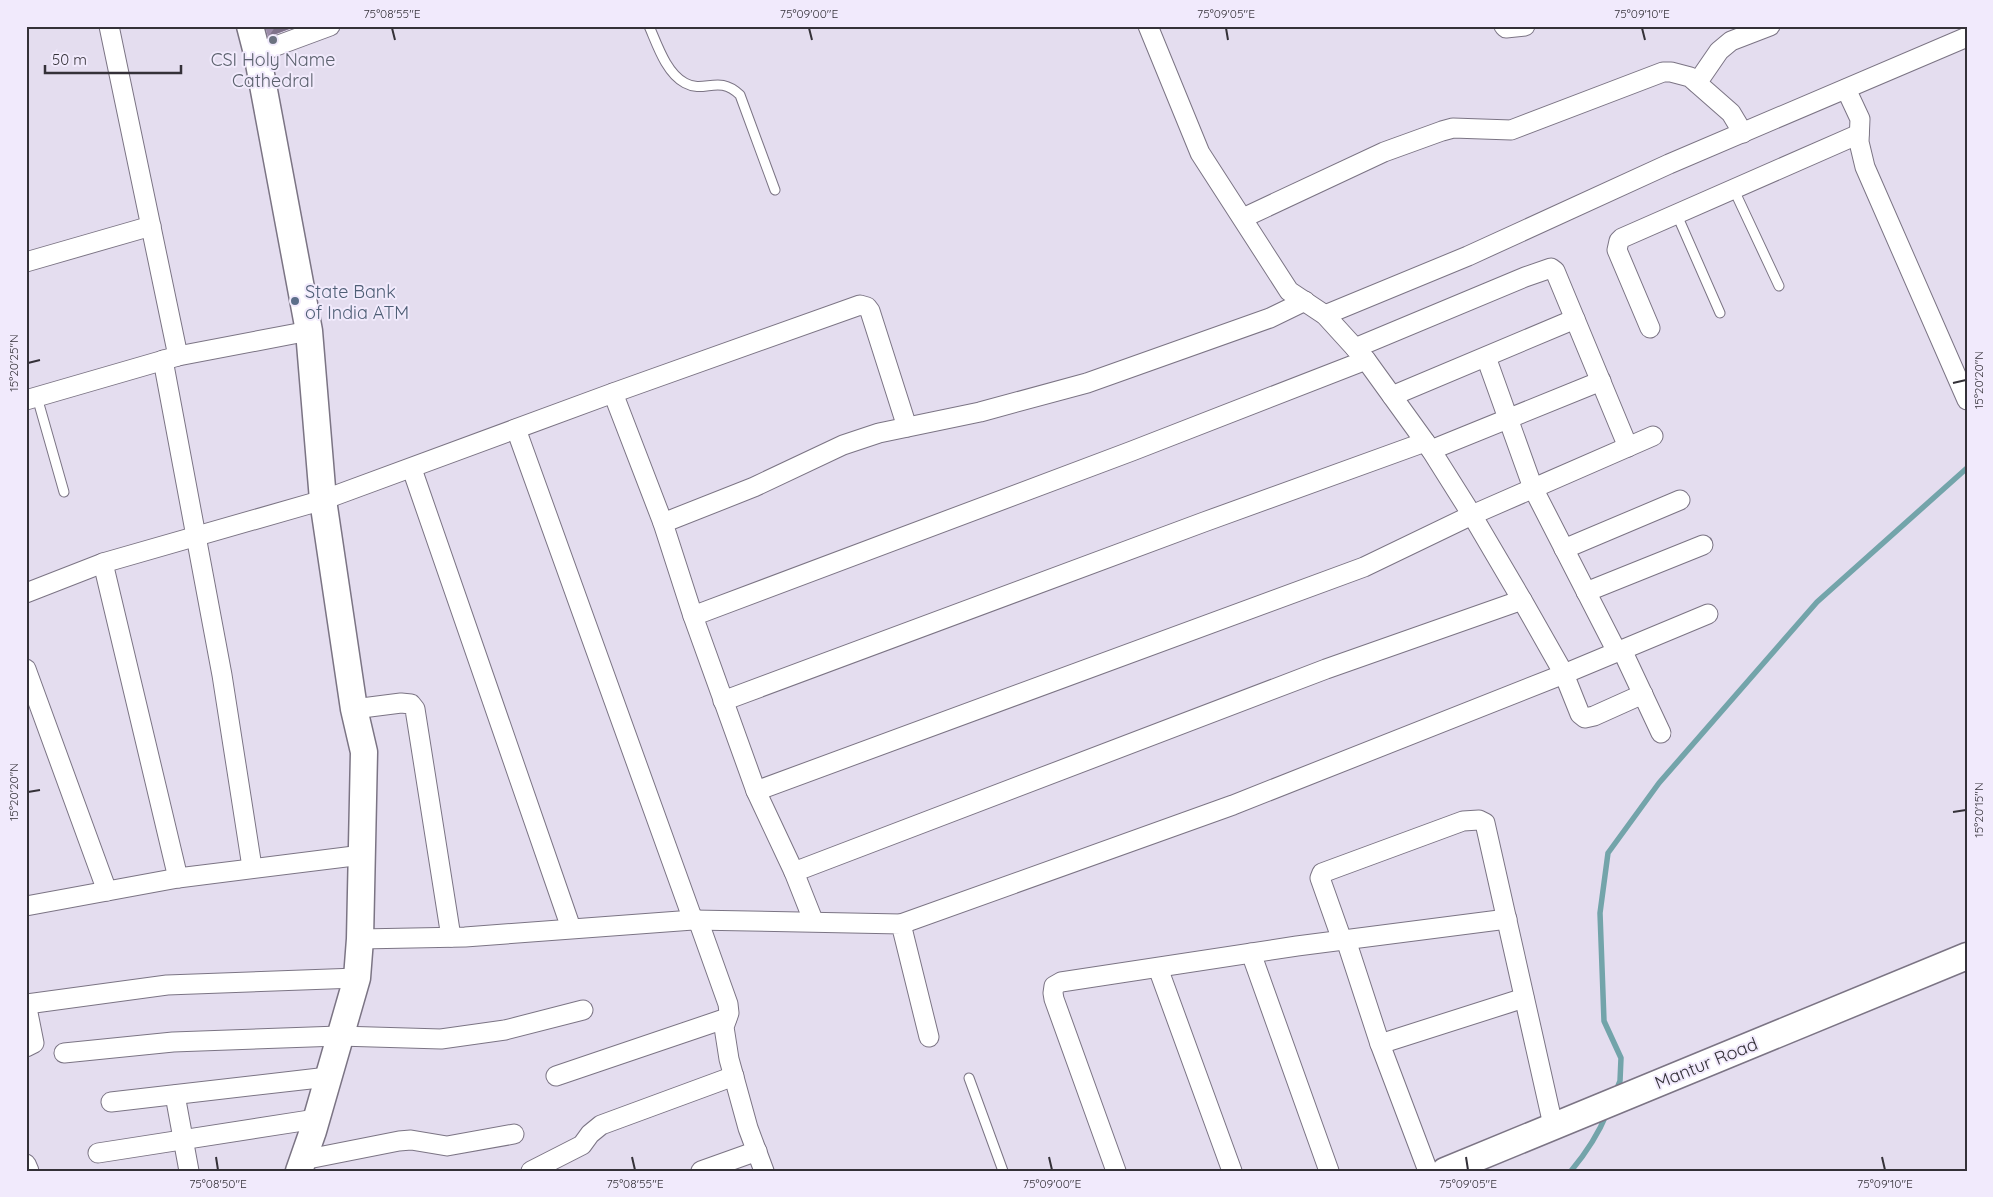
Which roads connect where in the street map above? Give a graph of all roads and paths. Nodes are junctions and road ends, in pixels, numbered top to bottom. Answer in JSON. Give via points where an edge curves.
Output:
{"nodes":[{"id":1,"x":109,"y":26,"type":"edge"},
{"id":2,"x":250,"y":26,"type":"edge"},
{"id":3,"x":330,"y":26,"type":"edge"},
{"id":4,"x":650,"y":26,"type":"edge"},
{"id":5,"x":1148,"y":26,"type":"edge"},
{"id":6,"x":1504,"y":26,"type":"edge"},
{"id":7,"x":1526,"y":26,"type":"edge"},
{"id":8,"x":1770,"y":26,"type":"edge"},
{"id":9,"x":1967,"y":37,"type":"edge"},
{"id":10,"x":257,"y":53,"type":"junction"},
{"id":11,"x":1697,"y":83,"type":"junction"},
{"id":12,"x":1846,"y":89,"type":"junction"},
{"id":13,"x":1743,"y":133,"type":"junction"},
{"id":14,"x":1859,"y":134,"type":"junction"},
{"id":15,"x":775,"y":190,"type":"dead end"},
{"id":16,"x":1734,"y":190,"type":"junction"},
{"id":17,"x":1677,"y":215,"type":"junction"},
{"id":18,"x":1243,"y":218,"type":"junction"},
{"id":19,"x":151,"y":226,"type":"junction"},
{"id":20,"x":26,"y":262,"type":"edge"},
{"id":21,"x":1779,"y":286,"type":"dead end"},
{"id":22,"x":1305,"y":301,"type":"junction"},
{"id":23,"x":1720,"y":313,"type":"dead end"},
{"id":24,"x":1325,"y":315,"type":"junction"},
{"id":25,"x":1575,"y":319,"type":"junction"},
{"id":26,"x":1650,"y":328,"type":"dead end"},
{"id":27,"x":309,"y":331,"type":"junction"},
{"id":28,"x":1360,"y":354,"type":"junction"},
{"id":29,"x":1486,"y":356,"type":"junction"},
{"id":30,"x":171,"y":358,"type":"junction"},
{"id":31,"x":1601,"y":381,"type":"junction"},
{"id":32,"x":613,"y":393,"type":"junction"},
{"id":33,"x":1392,"y":396,"type":"junction"},
{"id":34,"x":32,"y":398,"type":"edge"},
{"id":35,"x":1967,"y":400,"type":"edge"},
{"id":36,"x":1509,"y":419,"type":"junction"},
{"id":37,"x":907,"y":427,"type":"junction"},
{"id":38,"x":516,"y":429,"type":"junction"},
{"id":39,"x":1653,"y":436,"type":"dead end"},
{"id":40,"x":1428,"y":446,"type":"junction"},
{"id":41,"x":1628,"y":446,"type":"junction"},
{"id":42,"x":412,"y":469,"type":"junction"},
{"id":43,"x":1533,"y":488,"type":"junction"},
{"id":44,"x":64,"y":492,"type":"dead end"},
{"id":45,"x":323,"y":500,"type":"junction"},
{"id":46,"x":1680,"y":500,"type":"dead end"},
{"id":47,"x":1472,"y":515,"type":"junction"},
{"id":48,"x":663,"y":523,"type":"junction"},
{"id":49,"x":197,"y":536,"type":"junction"},
{"id":50,"x":1703,"y":545,"type":"dead end"},
{"id":51,"x":1564,"y":549,"type":"junction"},
{"id":52,"x":103,"y":563,"type":"junction"},
{"id":53,"x":1586,"y":592,"type":"junction"},
{"id":54,"x":26,"y":593,"type":"edge"},
{"id":55,"x":1522,"y":600,"type":"junction"},
{"id":56,"x":1708,"y":614,"type":"dead end"},
{"id":57,"x":693,"y":616,"type":"junction"},
{"id":58,"x":1619,"y":651,"type":"junction"},
{"id":59,"x":26,"y":669,"type":"edge"},
{"id":60,"x":1564,"y":674,"type":"junction"},
{"id":61,"x":1643,"y":694,"type":"junction"},
{"id":62,"x":723,"y":701,"type":"junction"},
{"id":63,"x":354,"y":709,"type":"junction"},
{"id":64,"x":1662,"y":733,"type":"dead end"},
{"id":65,"x":756,"y":791,"type":"junction"},
{"id":66,"x":362,"y":855,"type":"junction"},
{"id":67,"x":252,"y":867,"type":"junction"},
{"id":68,"x":794,"y":872,"type":"junction"},
{"id":69,"x":178,"y":878,"type":"junction"},
{"id":70,"x":107,"y":891,"type":"junction"},
{"id":71,"x":26,"y":906,"type":"edge"},
{"id":72,"x":1507,"y":919,"type":"junction"},
{"id":73,"x":695,"y":920,"type":"junction"},
{"id":74,"x":813,"y":920,"type":"junction"},
{"id":75,"x":901,"y":924,"type":"junction"},
{"id":76,"x":572,"y":928,"type":"junction"},
{"id":77,"x":451,"y":937,"type":"junction"},
{"id":78,"x":360,"y":939,"type":"junction"},
{"id":79,"x":1344,"y":940,"type":"junction"},
{"id":80,"x":1250,"y":953,"type":"junction"},
{"id":81,"x":1967,"y":956,"type":"edge"},
{"id":82,"x":1158,"y":968,"type":"junction"},
{"id":83,"x":357,"y":978,"type":"junction"},
{"id":84,"x":1524,"y":998,"type":"junction"},
{"id":85,"x":26,"y":1004,"type":"edge"},
{"id":86,"x":583,"y":1010,"type":"dead end"},
{"id":87,"x":727,"y":1018,"type":"junction"},
{"id":88,"x":339,"y":1036,"type":"junction"},
{"id":89,"x":929,"y":1036,"type":"dead end"},
{"id":90,"x":1380,"y":1044,"type":"junction"},
{"id":91,"x":26,"y":1047,"type":"edge"},
{"id":92,"x":64,"y":1053,"type":"dead end"},
{"id":93,"x":556,"y":1076,"type":"dead end"},
{"id":94,"x":734,"y":1076,"type":"junction"},
{"id":95,"x":328,"y":1078,"type":"junction"},
{"id":96,"x":969,"y":1078,"type":"dead end"},
{"id":97,"x":175,"y":1095,"type":"junction"},
{"id":98,"x":111,"y":1102,"type":"dead end"},
{"id":99,"x":316,"y":1119,"type":"junction"},
{"id":100,"x":1553,"y":1125,"type":"junction"},
{"id":101,"x":514,"y":1134,"type":"dead end"},
{"id":102,"x":183,"y":1140,"type":"junction"},
{"id":103,"x":757,"y":1151,"type":"junction"},
{"id":104,"x":98,"y":1153,"type":"dead end"},
{"id":105,"x":26,"y":1164,"type":"edge"},
{"id":106,"x":301,"y":1165,"type":"edge"},
{"id":107,"x":29,"y":1171,"type":"edge"},
{"id":108,"x":189,"y":1171,"type":"edge"},
{"id":109,"x":531,"y":1171,"type":"edge"},
{"id":110,"x":701,"y":1171,"type":"edge"},
{"id":111,"x":764,"y":1171,"type":"edge"},
{"id":112,"x":1004,"y":1171,"type":"edge"},
{"id":113,"x":1116,"y":1171,"type":"edge"},
{"id":114,"x":1232,"y":1171,"type":"edge"},
{"id":115,"x":1329,"y":1171,"type":"edge"},
{"id":116,"x":1428,"y":1171,"type":"edge"},
{"id":117,"x":1445,"y":1171,"type":"edge"}],
"edges":[{"from":1,"to":19,"type":"street"},
{"from":2,"to":10,"type":"street"},
{"from":3,"to":10,"type":"street"},
{"from":4,"to":15,"type":"lane","via":[[673,73],[685,83],[698,86],[723,84],[733,87],[740,95]]},
{"from":5,"to":18,"type":"street","via":[[1200,153]]},
{"from":6,"to":7,"type":"street"},
{"from":8,"to":11,"type":"street","via":[[1731,41],[1719,51]]},
{"from":9,"to":12,"type":"street"},
{"from":10,"to":27,"type":"street"},
{"from":11,"to":13,"type":"street","via":[[1731,113]]},
{"from":11,"to":18,"type":"street","via":[[1682,74],[1663,72],[1511,130],[1453,128],[1442,131],[1384,152]]},
{"from":12,"to":13,"type":"street"},
{"from":12,"to":14,"type":"street","via":[[1860,119]]},
{"from":13,"to":24,"type":"street","via":[[1468,256]]},
{"from":14,"to":16,"type":"street"},
{"from":14,"to":35,"type":"street","via":[[1865,167]]},
{"from":16,"to":17,"type":"street"},
{"from":16,"to":21,"type":"lane"},
{"from":17,"to":23,"type":"lane"},
{"from":17,"to":26,"type":"street","via":[[1622,238],[1617,245]]},
{"from":18,"to":22,"type":"street","via":[[1289,290]]},
{"from":19,"to":20,"type":"street"},
{"from":19,"to":30,"type":"street"},
{"from":22,"to":24,"type":"street"},
{"from":22,"to":37,"type":"street","via":[[1270,318],[1087,383],[980,412]]},
{"from":24,"to":28,"type":"street"},
{"from":25,"to":28,"type":"street","via":[[1551,268]]},
{"from":25,"to":29,"type":"street"},
{"from":25,"to":31,"type":"street"},
{"from":27,"to":30,"type":"street"},
{"from":27,"to":45,"type":"street"},
{"from":28,"to":33,"type":"street"},
{"from":28,"to":57,"type":"street","via":[[1123,454]]},
{"from":29,"to":33,"type":"street"},
{"from":29,"to":36,"type":"street"},
{"from":30,"to":34,"type":"street"},
{"from":30,"to":49,"type":"street"},
{"from":31,"to":36,"type":"street"},
{"from":31,"to":41,"type":"street"},
{"from":32,"to":37,"type":"street","via":[[860,305],[870,311]]},
{"from":32,"to":38,"type":"street"},
{"from":32,"to":48,"type":"street"},
{"from":33,"to":40,"type":"street"},
{"from":34,"to":44,"type":"lane"},
{"from":36,"to":40,"type":"street"},
{"from":36,"to":43,"type":"street"},
{"from":37,"to":48,"type":"street","via":[[843,445]]},
{"from":38,"to":42,"type":"street"},
{"from":38,"to":73,"type":"street"},
{"from":39,"to":41,"type":"street"},
{"from":40,"to":47,"type":"street"},
{"from":40,"to":62,"type":"street","via":[[1204,522]]},
{"from":41,"to":43,"type":"street"},
{"from":42,"to":45,"type":"street"},
{"from":42,"to":76,"type":"street"},
{"from":43,"to":47,"type":"street"},
{"from":43,"to":51,"type":"street"},
{"from":45,"to":49,"type":"street"},
{"from":45,"to":63,"type":"street"},
{"from":46,"to":51,"type":"street"},
{"from":47,"to":55,"type":"street"},
{"from":47,"to":65,"type":"street","via":[[1364,567]]},
{"from":48,"to":57,"type":"street"},
{"from":49,"to":52,"type":"street"},
{"from":49,"to":67,"type":"street"},
{"from":50,"to":53,"type":"street"},
{"from":51,"to":53,"type":"street"},
{"from":52,"to":54,"type":"street"},
{"from":52,"to":69,"type":"street"},
{"from":53,"to":58,"type":"street"},
{"from":55,"to":60,"type":"street"},
{"from":55,"to":68,"type":"street","via":[[1326,668]]},
{"from":56,"to":58,"type":"street"},
{"from":57,"to":62,"type":"street"},
{"from":58,"to":60,"type":"street"},
{"from":58,"to":61,"type":"street"},
{"from":59,"to":70,"type":"street"},
{"from":60,"to":61,"type":"street","via":[[1580,714],[1585,718]]},
{"from":60,"to":75,"type":"street","via":[[1233,805]]},
{"from":61,"to":64,"type":"street"},
{"from":62,"to":65,"type":"street"},
{"from":63,"to":66,"type":"street","via":[[364,752]]},
{"from":63,"to":77,"type":"street","via":[[402,703],[411,704],[415,709]]},
{"from":65,"to":68,"type":"street"},
{"from":66,"to":67,"type":"street"},
{"from":66,"to":78,"type":"street"},
{"from":67,"to":69,"type":"street"},
{"from":68,"to":74,"type":"street"},
{"from":69,"to":70,"type":"street"},
{"from":70,"to":71,"type":"street"},
{"from":72,"to":79,"type":"street"},
{"from":72,"to":79,"type":"street","via":[[1485,823],[1472,820],[1444,827],[1322,873],[1320,878]]},
{"from":72,"to":84,"type":"street"},
{"from":73,"to":74,"type":"street"},
{"from":73,"to":76,"type":"street"},
{"from":73,"to":87,"type":"street","via":[[728,1004]]},
{"from":74,"to":75,"type":"street"},
{"from":75,"to":89,"type":"street"},
{"from":76,"to":77,"type":"street"},
{"from":77,"to":78,"type":"street"},
{"from":78,"to":83,"type":"street"},
{"from":79,"to":80,"type":"street"},
{"from":79,"to":90,"type":"street"},
{"from":80,"to":82,"type":"street"},
{"from":80,"to":115,"type":"street"},
{"from":81,"to":100,"type":"street","name":"Mantur Road"},
{"from":82,"to":113,"type":"street","via":[[1060,982],[1054,986],[1053,993]]},
{"from":82,"to":114,"type":"street"},
{"from":83,"to":85,"type":"street","via":[[167,985]]},
{"from":83,"to":88,"type":"street"},
{"from":84,"to":90,"type":"street"},
{"from":84,"to":100,"type":"street"},
{"from":85,"to":91,"type":"street","via":[[34,1044]]},
{"from":86,"to":88,"type":"street","via":[[505,1030],[441,1040]]},
{"from":87,"to":93,"type":"street"},
{"from":87,"to":94,"type":"street","via":[[725,1039]]},
{"from":88,"to":92,"type":"street","via":[[173,1042]]},
{"from":88,"to":95,"type":"street"},
{"from":90,"to":116,"type":"street"},
{"from":94,"to":103,"type":"street"},
{"from":94,"to":109,"type":"street","via":[[601,1125],[582,1145]]},
{"from":95,"to":97,"type":"street"},
{"from":95,"to":99,"type":"street"},
{"from":96,"to":112,"type":"lane"},
{"from":97,"to":98,"type":"street"},
{"from":97,"to":102,"type":"street"},
{"from":99,"to":102,"type":"street"},
{"from":99,"to":106,"type":"street"},
{"from":100,"to":117,"type":"street","name":"Mantur Road"},
{"from":101,"to":106,"type":"street","via":[[447,1146],[399,1140]]},
{"from":102,"to":104,"type":"street"},
{"from":102,"to":108,"type":"street"},
{"from":103,"to":110,"type":"street"},
{"from":103,"to":111,"type":"street"},
{"from":105,"to":107,"type":"street"}]}
